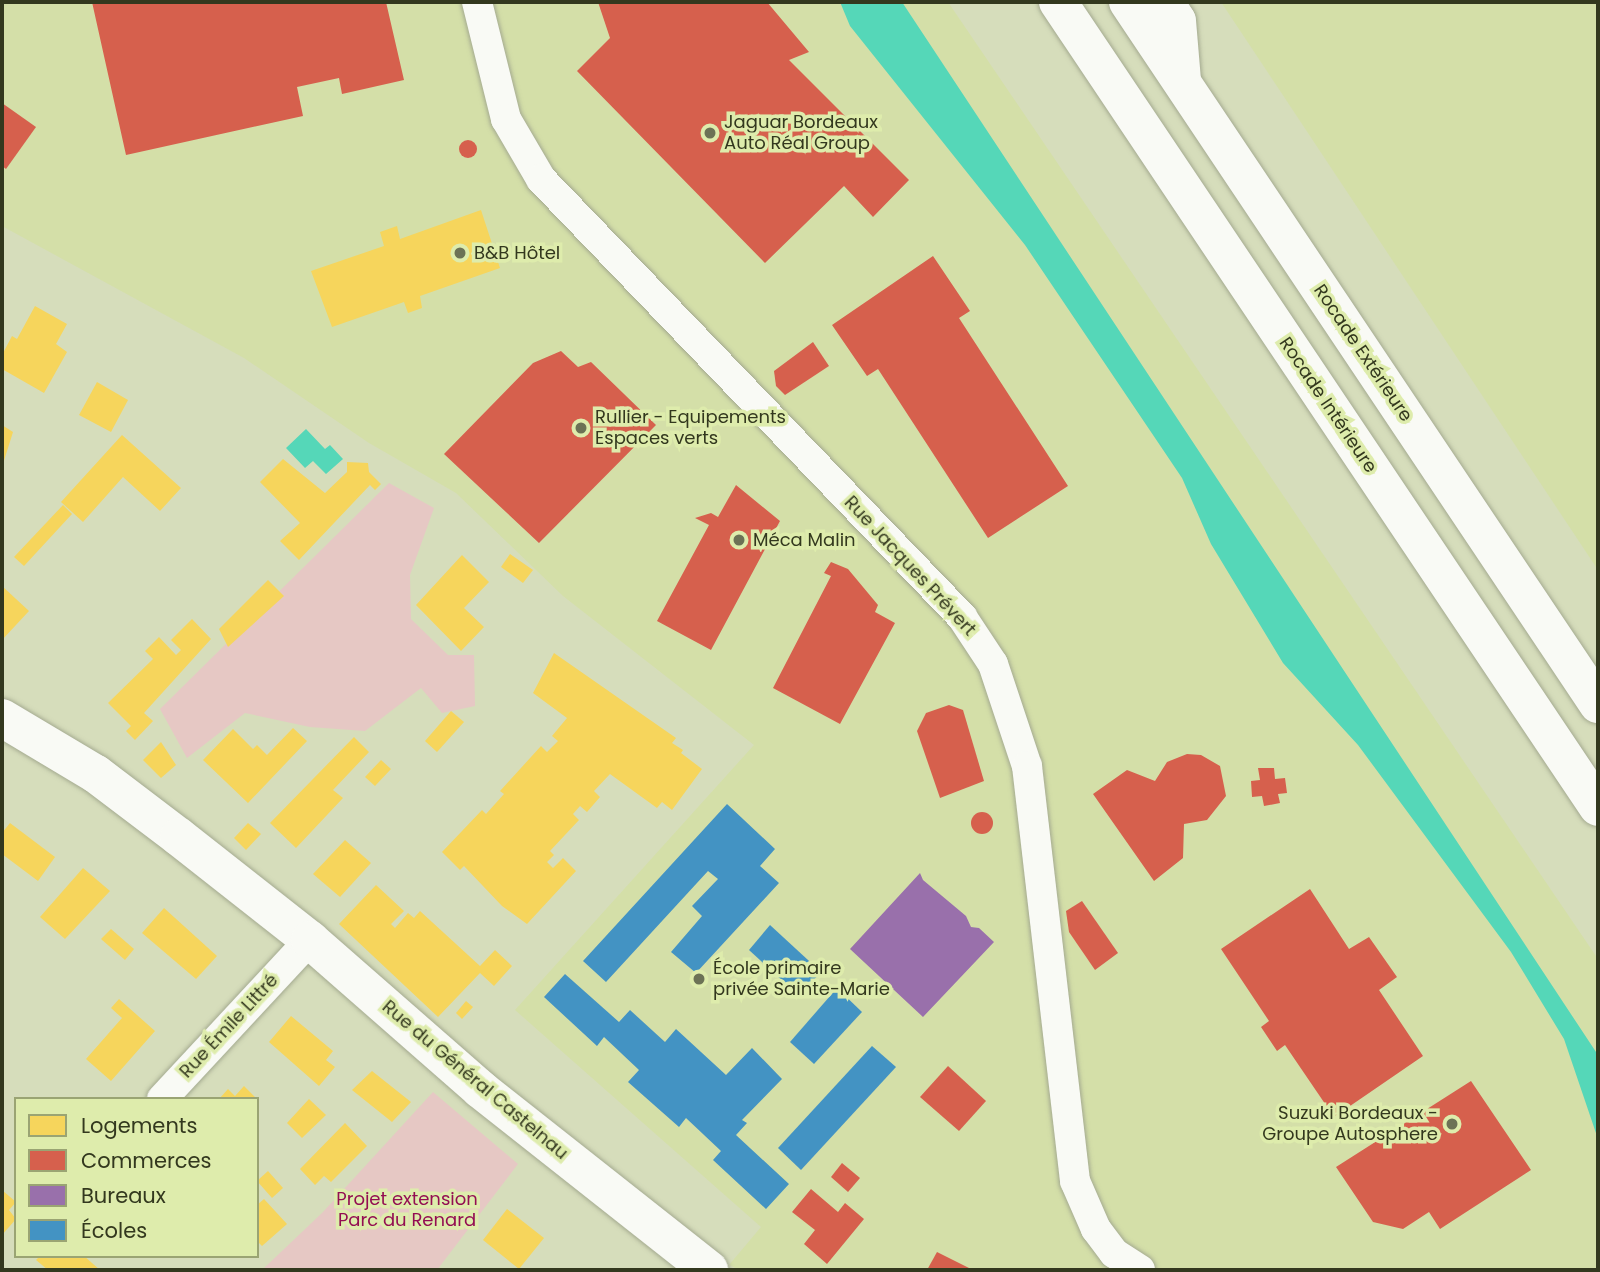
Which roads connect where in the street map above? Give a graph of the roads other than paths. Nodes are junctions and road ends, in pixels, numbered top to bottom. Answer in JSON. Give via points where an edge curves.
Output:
{"nodes":[{"id":1,"x":477,"y":2,"type":"edge"},
{"id":2,"x":1058,"y":2,"type":"edge"},
{"id":3,"x":1128,"y":2,"type":"edge"},
{"id":4,"x":1165,"y":2,"type":"edge"},
{"id":5,"x":1182,"y":83,"type":"junction"},
{"id":6,"x":1598,"y":704,"type":"edge"},
{"id":7,"x":2,"y":718,"type":"edge"},
{"id":8,"x":1598,"y":807,"type":"edge"},
{"id":9,"x":303,"y":946,"type":"junction"},
{"id":10,"x":164,"y":1097,"type":"edge"},
{"id":11,"x":669,"y":1270,"type":"edge"},
{"id":12,"x":709,"y":1270,"type":"edge"},
{"id":13,"x":1140,"y":1270,"type":"edge"}],
"edges":[{"from":1,"to":13,"type":"street","name":"Rue Jacques Prévert","via":[[506,119],[541,179],[962,617],[993,664],[1027,766],[1075,1181],[1096,1229],[1114,1253]]},
{"from":2,"to":8,"type":"main road","name":"Rocade Intérieure"},
{"from":3,"to":5,"type":"main road","name":"Rocade Extérieure"},
{"from":4,"to":5,"type":"main road","via":[[1177,21]]},
{"from":5,"to":6,"type":"main road","name":"Rocade Extérieure"},
{"from":7,"to":9,"type":"main road","name":"Rue du Général Castelnau","via":[[96,774],[243,889]]},
{"from":9,"to":10,"type":"street","name":"Rue Émile Littré"},
{"from":9,"to":11,"type":"main road","name":"Rue du Général Castelnau"},
{"from":9,"to":12,"type":"main road","name":"Rue du Général Castelnau"}]}
